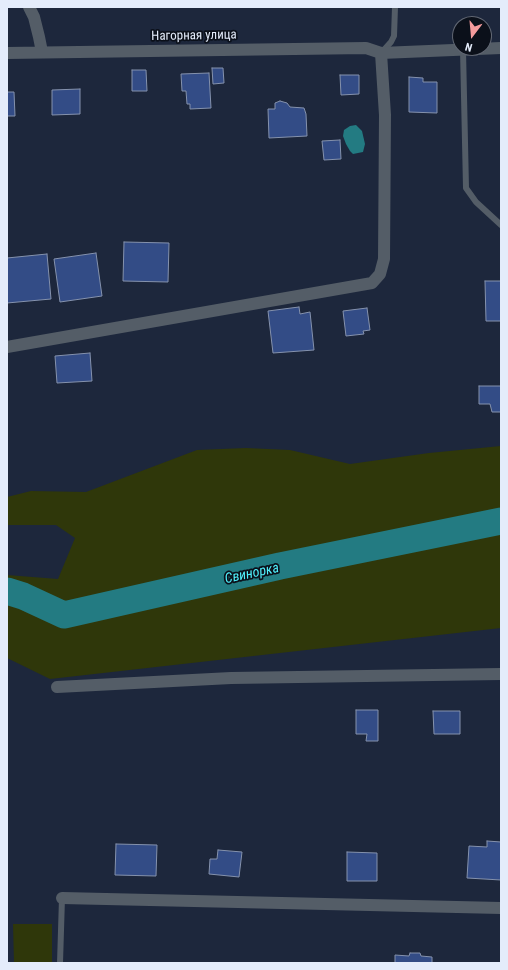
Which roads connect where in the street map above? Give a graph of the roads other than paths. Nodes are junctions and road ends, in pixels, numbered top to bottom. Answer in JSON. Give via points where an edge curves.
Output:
{"nodes":[{"id":1,"x":29,"y":7,"type":"edge"},
{"id":2,"x":395,"y":7,"type":"edge"},
{"id":3,"x":452,"y":50,"type":"edge"},
{"id":4,"x":42,"y":52,"type":"junction"},
{"id":5,"x":7,"y":53,"type":"edge"},
{"id":6,"x":381,"y":53,"type":"junction"},
{"id":7,"x":463,"y":56,"type":"edge"},
{"id":8,"x":501,"y":225,"type":"edge"},
{"id":9,"x":7,"y":346,"type":"edge"},
{"id":10,"x":501,"y":674,"type":"edge"},
{"id":11,"x":57,"y":687,"type":"dead end"},
{"id":12,"x":62,"y":898,"type":"joint"},
{"id":13,"x":501,"y":908,"type":"edge"},
{"id":14,"x":60,"y":963,"type":"edge"}],
"edges":[{"from":1,"to":4,"type":"street","via":[[40,36]]},
{"from":2,"to":6,"type":"lane","via":[[394,36],[392,42]]},
{"from":3,"to":6,"type":"street","name":"Нагорная улица"},
{"from":4,"to":5,"type":"street","name":"Нагорная улица"},
{"from":4,"to":6,"type":"street","name":"Нагорная улица","via":[[366,48]]},
{"from":6,"to":9,"type":"street","via":[[385,116],[384,259],[380,274],[372,283]]},
{"from":7,"to":8,"type":"lane","via":[[466,188],[476,202]]},
{"from":10,"to":11,"type":"street","via":[[231,678]]},
{"from":12,"to":13,"type":"street"},
{"from":12,"to":14,"type":"lane"}]}
